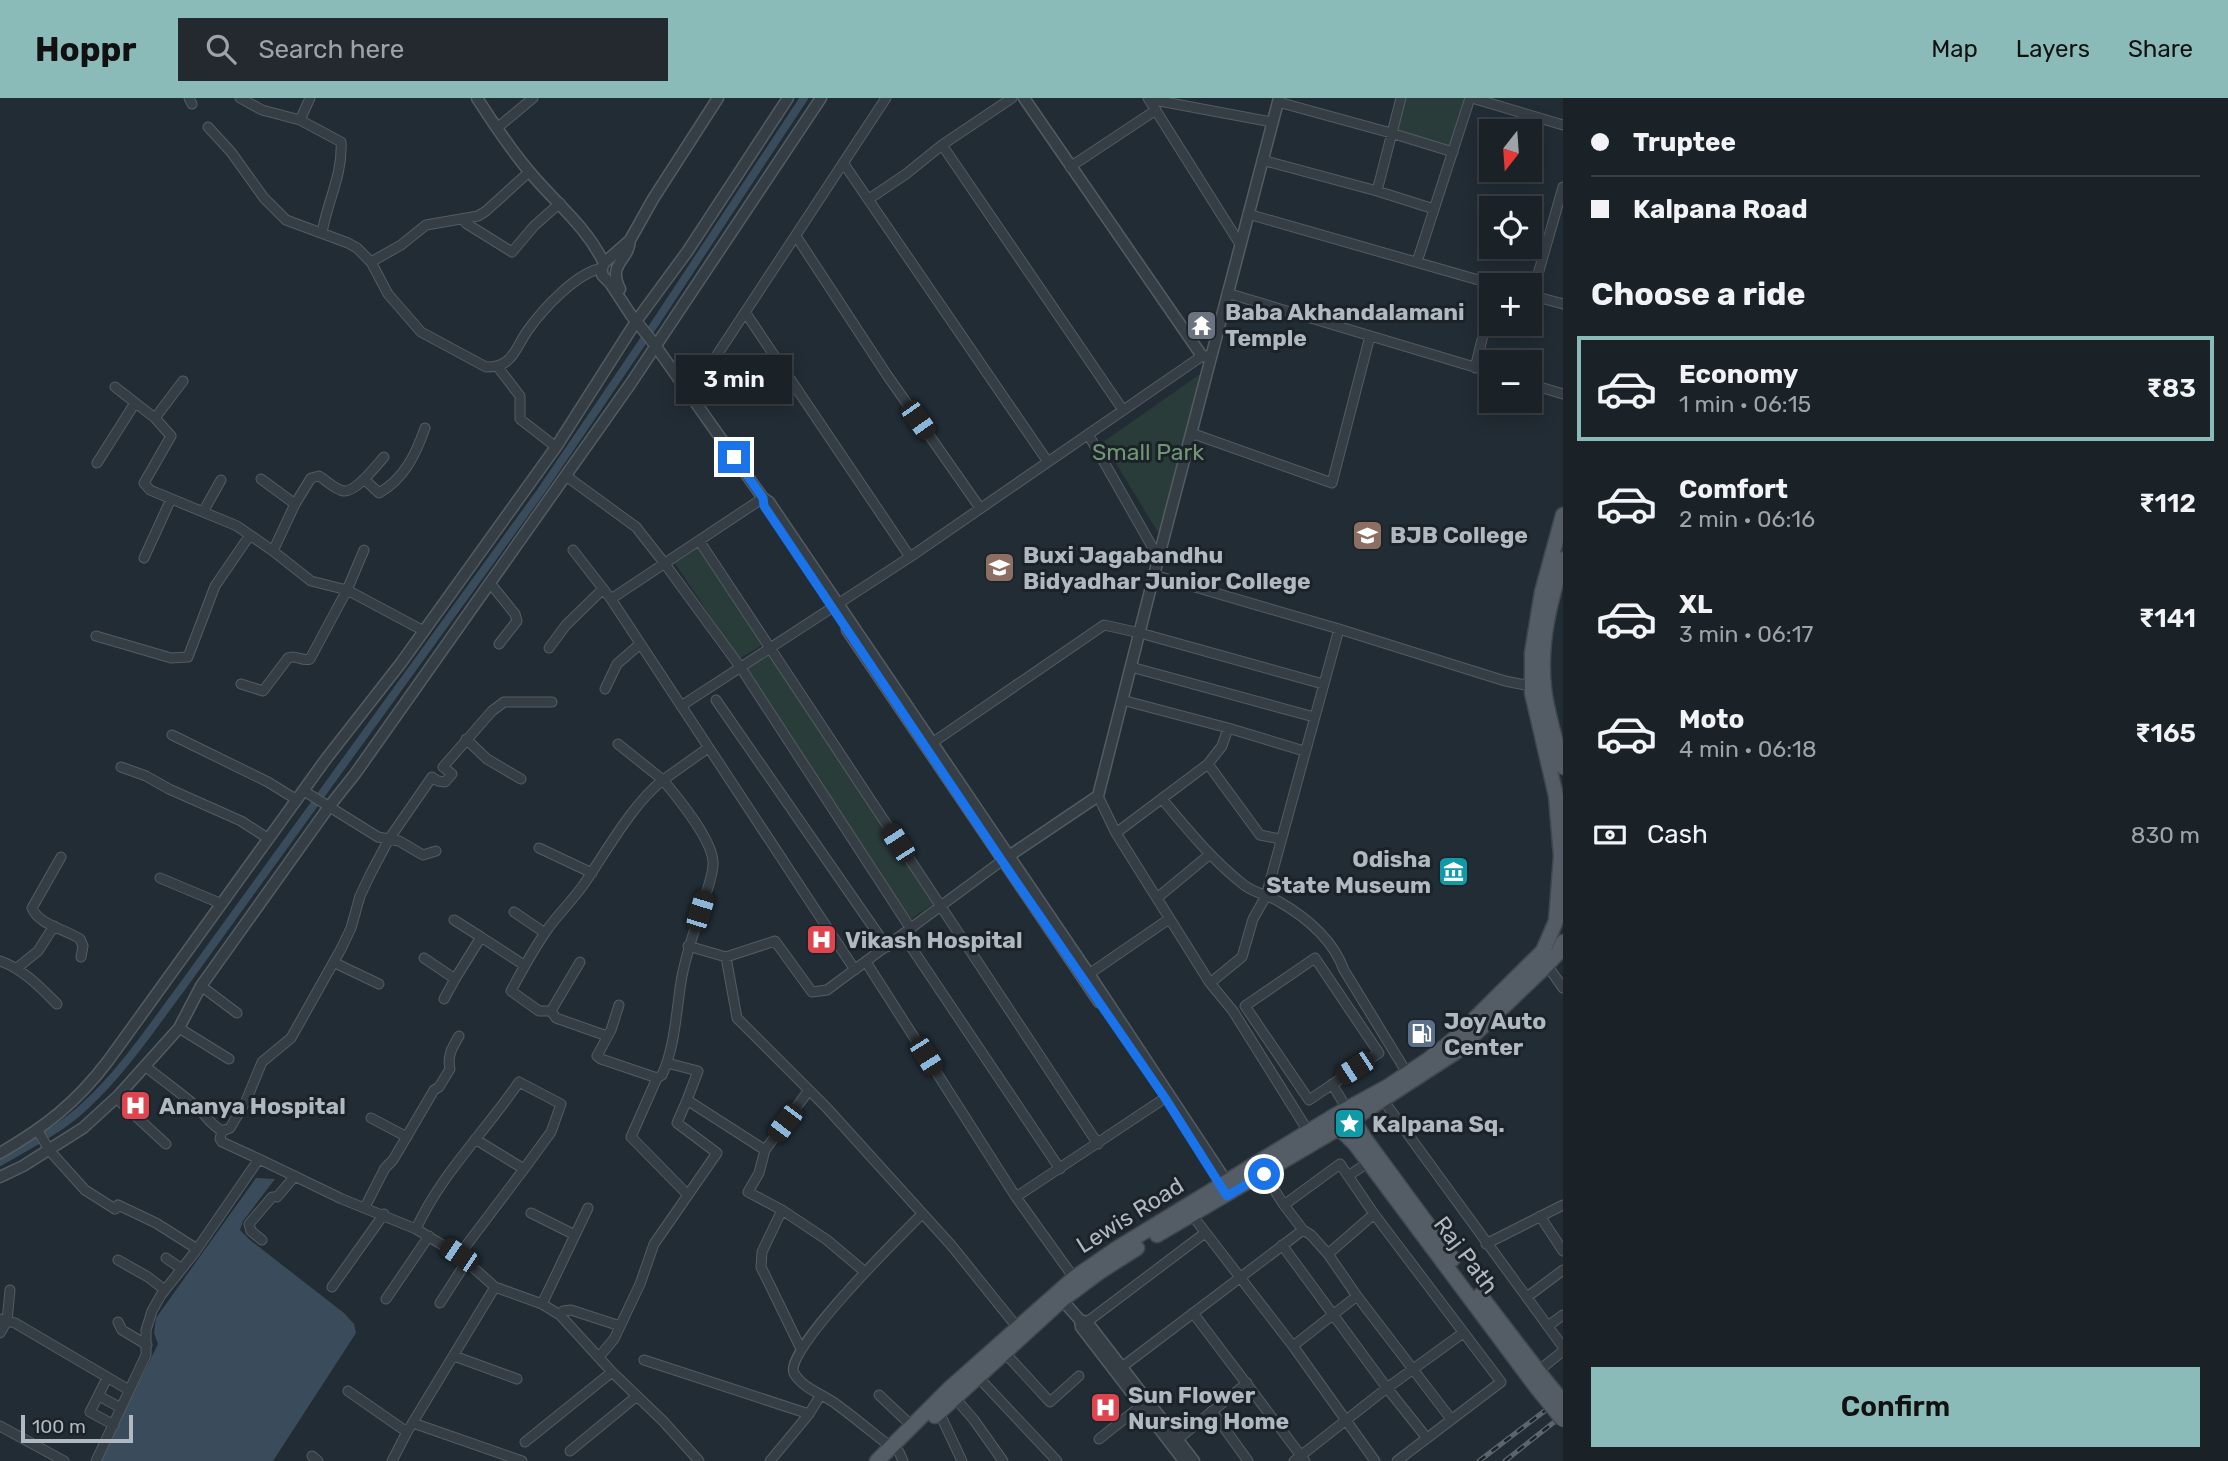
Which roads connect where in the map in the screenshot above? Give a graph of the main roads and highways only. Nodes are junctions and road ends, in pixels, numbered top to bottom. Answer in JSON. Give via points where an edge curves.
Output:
{"nodes":[{"id":1,"x":1563,"y":515,"type":"edge"},
{"id":2,"x":1563,"y":559,"type":"edge"},
{"id":3,"x":1538,"y":687,"type":"junction"},
{"id":4,"x":1562,"y":761,"type":"edge"},
{"id":5,"x":1559,"y":939,"type":"edge"},
{"id":6,"x":1369,"y":1108,"type":"junction"},
{"id":7,"x":1343,"y":1118,"type":"junction"},
{"id":8,"x":1311,"y":1137,"type":"junction"},
{"id":9,"x":1360,"y":1142,"type":"junction"},
{"id":10,"x":1226,"y":1189,"type":"junction"},
{"id":11,"x":1540,"y":1380,"type":"junction"},
{"id":12,"x":1563,"y":1402,"type":"edge"},
{"id":13,"x":1563,"y":1420,"type":"edge"},
{"id":14,"x":896,"y":1455,"type":"edge"},
{"id":15,"x":877,"y":1461,"type":"edge"}],
"edges":[{"from":1,"to":3,"type":"main road","name":"Lewis Road","via":[[1536,620],[1532,653]]},
{"from":2,"to":3,"type":"main road","name":"Lewis Road","via":[[1545,628]]},
{"from":3,"to":4,"type":"main road","name":"Lewis Road"},
{"from":3,"to":5,"type":"main road","name":"Lewis Road","via":[[1560,830]]},
{"from":5,"to":6,"type":"main road","name":"Lewis Road","via":[[1558,953],[1456,1052]]},
{"from":5,"to":7,"type":"main road","name":"Lewis Road","via":[[1455,1038]]},
{"from":6,"to":7,"type":"main road","name":"Lewis Road"},
{"from":6,"to":9,"type":"main road"},
{"from":7,"to":8,"type":"main road","name":"Lewis Road"},
{"from":7,"to":9,"type":"main road","name":"Raj Path"},
{"from":8,"to":9,"type":"main road"},
{"from":8,"to":10,"type":"main road","name":"Lewis Road"},
{"from":8,"to":10,"type":"main road","name":"Lewis Road","via":[[1264,1174]]},
{"from":9,"to":11,"type":"main road","name":"Raj Path"},
{"from":9,"to":11,"type":"main road","name":"Raj Path","via":[[1369,1162]]},
{"from":10,"to":14,"type":"main road","name":"Lewis Road","via":[[1062,1300]]},
{"from":10,"to":14,"type":"main road","name":"Lewis Road","via":[[1116,1249],[1074,1278],[950,1388],[912,1426]]},
{"from":11,"to":12,"type":"main road","name":"Raj Path","bridge":true},
{"from":11,"to":13,"type":"main road","name":"Raj Path","bridge":true},
{"from":14,"to":15,"type":"main road","name":"Lewis Road"}]}
